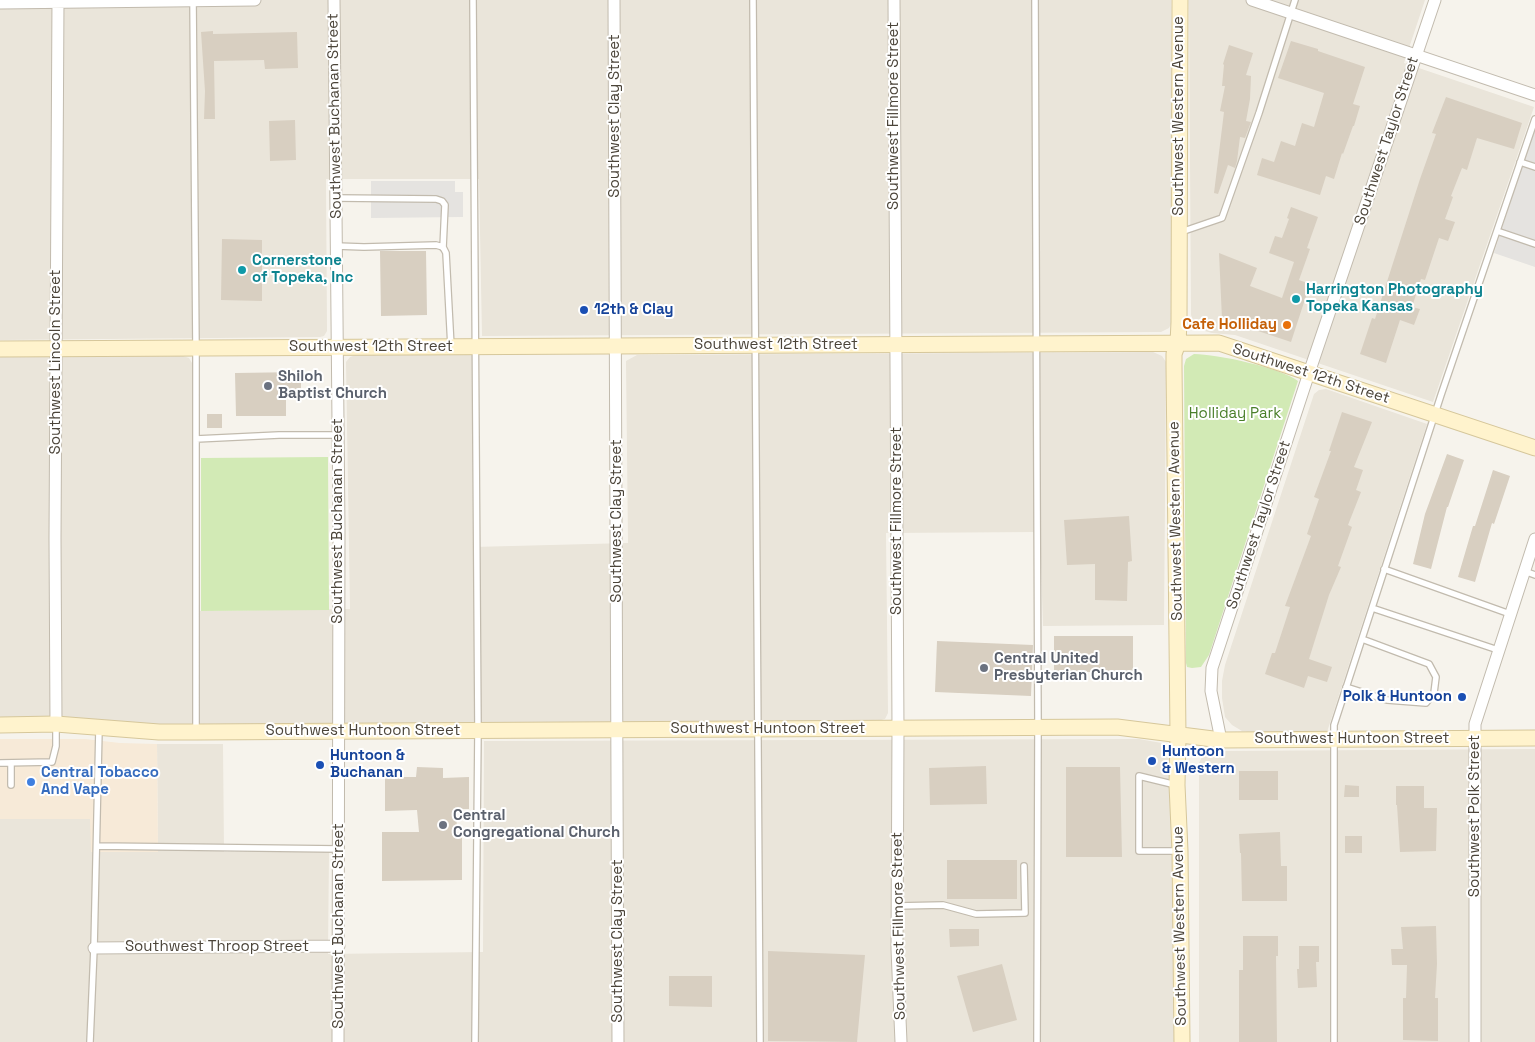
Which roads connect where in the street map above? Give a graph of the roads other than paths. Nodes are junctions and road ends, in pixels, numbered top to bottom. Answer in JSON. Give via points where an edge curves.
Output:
{"nodes":[{"id":1,"x":193,"y":0,"type":"edge"},
{"id":2,"x":255,"y":0,"type":"edge"},
{"id":3,"x":334,"y":0,"type":"edge"},
{"id":4,"x":473,"y":0,"type":"edge"},
{"id":5,"x":614,"y":0,"type":"edge"},
{"id":6,"x":753,"y":0,"type":"edge"},
{"id":7,"x":894,"y":0,"type":"edge"},
{"id":8,"x":1034,"y":0,"type":"edge"},
{"id":9,"x":1180,"y":0,"type":"edge"},
{"id":10,"x":1252,"y":0,"type":"edge"},
{"id":11,"x":1295,"y":0,"type":"edge"},
{"id":12,"x":1435,"y":0,"type":"edge"},
{"id":13,"x":58,"y":1,"type":"edge"},
{"id":14,"x":0,"y":3,"type":"edge"},
{"id":15,"x":1291,"y":14,"type":"junction"},
{"id":16,"x":1416,"y":55,"type":"junction"},
{"id":17,"x":1535,"y":95,"type":"edge"},
{"id":18,"x":1535,"y":119,"type":"edge"},
{"id":19,"x":1532,"y":138,"type":"edge"},
{"id":20,"x":1520,"y":162,"type":"junction"},
{"id":21,"x":1535,"y":167,"type":"edge"},
{"id":22,"x":336,"y":198,"type":"junction"},
{"id":23,"x":1497,"y":230,"type":"junction"},
{"id":24,"x":1179,"y":233,"type":"junction"},
{"id":25,"x":1535,"y":244,"type":"edge"},
{"id":26,"x":336,"y":246,"type":"junction"},
{"id":27,"x":443,"y":248,"type":"junction"},
{"id":28,"x":1178,"y":343,"type":"junction"},
{"id":29,"x":1036,"y":344,"type":"junction"},
{"id":30,"x":756,"y":345,"type":"junction"},
{"id":31,"x":895,"y":345,"type":"junction"},
{"id":32,"x":616,"y":346,"type":"junction"},
{"id":33,"x":451,"y":347,"type":"junction"},
{"id":34,"x":476,"y":347,"type":"junction"},
{"id":35,"x":196,"y":348,"type":"junction"},
{"id":36,"x":337,"y":348,"type":"junction"},
{"id":37,"x":0,"y":349,"type":"edge"},
{"id":38,"x":56,"y":349,"type":"junction"},
{"id":39,"x":1309,"y":373,"type":"junction"},
{"id":40,"x":1434,"y":414,"type":"junction"},
{"id":41,"x":338,"y":435,"type":"junction"},
{"id":42,"x":196,"y":439,"type":"junction"},
{"id":43,"x":1535,"y":448,"type":"edge"},
{"id":44,"x":1535,"y":539,"type":"edge"},
{"id":45,"x":1384,"y":569,"type":"junction"},
{"id":46,"x":1530,"y":573,"type":"edge"},
{"id":47,"x":1372,"y":608,"type":"junction"},
{"id":48,"x":1510,"y":614,"type":"junction"},
{"id":49,"x":1362,"y":639,"type":"junction"},
{"id":50,"x":1498,"y":650,"type":"junction"},
{"id":51,"x":1346,"y":687,"type":"junction"},
{"id":52,"x":56,"y":724,"type":"junction"},
{"id":53,"x":0,"y":725,"type":"edge"},
{"id":54,"x":99,"y":727,"type":"junction"},
{"id":55,"x":1038,"y":727,"type":"junction"},
{"id":56,"x":898,"y":728,"type":"junction"},
{"id":57,"x":758,"y":729,"type":"junction"},
{"id":58,"x":478,"y":730,"type":"junction"},
{"id":59,"x":617,"y":730,"type":"junction"},
{"id":60,"x":340,"y":731,"type":"junction"},
{"id":61,"x":196,"y":732,"type":"junction"},
{"id":62,"x":1178,"y":734,"type":"junction"},
{"id":63,"x":1475,"y":738,"type":"junction"},
{"id":64,"x":1535,"y":738,"type":"edge"},
{"id":65,"x":1335,"y":739,"type":"junction"},
{"id":66,"x":1221,"y":740,"type":"junction"},
{"id":67,"x":0,"y":763,"type":"edge"},
{"id":68,"x":12,"y":763,"type":"junction"},
{"id":69,"x":11,"y":785,"type":"dead end"},
{"id":70,"x":1177,"y":785,"type":"junction"},
{"id":71,"x":97,"y":846,"type":"junction"},
{"id":72,"x":339,"y":848,"type":"junction"},
{"id":73,"x":1180,"y":851,"type":"junction"},
{"id":74,"x":1024,"y":866,"type":"dead end"},
{"id":75,"x":897,"y":906,"type":"junction"},
{"id":76,"x":339,"y":946,"type":"junction"},
{"id":77,"x":94,"y":948,"type":"junction"},
{"id":78,"x":90,"y":1042,"type":"edge"},
{"id":79,"x":338,"y":1042,"type":"edge"},
{"id":80,"x":474,"y":1042,"type":"edge"},
{"id":81,"x":618,"y":1042,"type":"edge"},
{"id":82,"x":760,"y":1042,"type":"edge"},
{"id":83,"x":901,"y":1042,"type":"edge"},
{"id":84,"x":1037,"y":1042,"type":"edge"},
{"id":85,"x":1182,"y":1042,"type":"edge"},
{"id":86,"x":1334,"y":1042,"type":"edge"},
{"id":87,"x":1475,"y":1042,"type":"edge"}],
"edges":[{"from":1,"to":2,"type":"street"},
{"from":1,"to":13,"type":"street"},
{"from":1,"to":35,"type":"lane"},
{"from":3,"to":22,"type":"street","name":"Southwest Buchanan Street"},
{"from":4,"to":34,"type":"lane"},
{"from":5,"to":32,"type":"street","name":"Southwest Clay Street"},
{"from":6,"to":30,"type":"lane"},
{"from":7,"to":31,"type":"street","name":"Southwest Fillmore Street"},
{"from":8,"to":29,"type":"lane"},
{"from":9,"to":24,"type":"main road","name":"Southwest Western Avenue"},
{"from":10,"to":15,"type":"street"},
{"from":11,"to":15,"type":"lane"},
{"from":12,"to":16,"type":"street","name":"Southwest Taylor Street"},
{"from":13,"to":14,"type":"street"},
{"from":13,"to":38,"type":"street","name":"Southwest Lincoln Street"},
{"from":15,"to":16,"type":"street"},
{"from":15,"to":24,"type":"lane","via":[[1222,218]]},
{"from":16,"to":17,"type":"street"},
{"from":16,"to":39,"type":"street","name":"Southwest Taylor Street"},
{"from":18,"to":19,"type":"lane"},
{"from":19,"to":20,"type":"lane"},
{"from":20,"to":21,"type":"lane"},
{"from":20,"to":23,"type":"lane"},
{"from":22,"to":26,"type":"street","name":"Southwest Buchanan Street"},
{"from":22,"to":27,"type":"lane","via":[[442,201],[445,205]]},
{"from":23,"to":25,"type":"lane"},
{"from":23,"to":40,"type":"lane"},
{"from":24,"to":28,"type":"main road","name":"Southwest Western Avenue"},
{"from":26,"to":27,"type":"lane","via":[[436,244]]},
{"from":26,"to":36,"type":"street","name":"Southwest Buchanan Street"},
{"from":27,"to":33,"type":"lane","via":[[446,254]]},
{"from":28,"to":29,"type":"main road","name":"Southwest 12th Street"},
{"from":28,"to":39,"type":"main road","name":"Southwest 12th Street","via":[[1219,343]]},
{"from":28,"to":62,"type":"main road","name":"Southwest Western Avenue","via":[[1174,354]]},
{"from":29,"to":31,"type":"main road","name":"Southwest 12th Street"},
{"from":29,"to":55,"type":"lane"},
{"from":30,"to":31,"type":"main road","name":"Southwest 12th Street"},
{"from":30,"to":32,"type":"main road","name":"Southwest 12th Street"},
{"from":30,"to":57,"type":"lane"},
{"from":31,"to":56,"type":"street","name":"Southwest Fillmore Street"},
{"from":32,"to":34,"type":"main road","name":"Southwest 12th Street"},
{"from":32,"to":59,"type":"street","name":"Southwest Clay Street"},
{"from":33,"to":34,"type":"main road","name":"Southwest 12th Street"},
{"from":33,"to":36,"type":"main road","name":"Southwest 12th Street"},
{"from":34,"to":58,"type":"lane"},
{"from":35,"to":36,"type":"main road","name":"Southwest 12th Street"},
{"from":35,"to":38,"type":"main road","name":"Southwest 12th Street"},
{"from":35,"to":42,"type":"lane"},
{"from":36,"to":41,"type":"street","name":"Southwest Buchanan Street"},
{"from":37,"to":38,"type":"main road","name":"Southwest 12th Street"},
{"from":38,"to":52,"type":"street","name":"Southwest Lincoln Street"},
{"from":39,"to":40,"type":"main road","name":"Southwest 12th Street"},
{"from":39,"to":66,"type":"street","name":"Southwest Taylor Street","via":[[1212,668],[1211,691]]},
{"from":40,"to":43,"type":"main road","name":"Southwest 12th Street"},
{"from":40,"to":45,"type":"lane"},
{"from":41,"to":42,"type":"lane"},
{"from":41,"to":60,"type":"street","name":"Southwest Buchanan Street"},
{"from":42,"to":61,"type":"lane"},
{"from":44,"to":46,"type":"street","name":"Southwest Polk Street"},
{"from":45,"to":47,"type":"lane"},
{"from":45,"to":48,"type":"lane"},
{"from":46,"to":48,"type":"street","name":"Southwest Polk Street"},
{"from":47,"to":49,"type":"lane"},
{"from":47,"to":50,"type":"lane"},
{"from":48,"to":50,"type":"street","name":"Southwest Polk Street"},
{"from":49,"to":51,"type":"lane"},
{"from":49,"to":51,"type":"lane","via":[[1429,664],[1436,677],[1434,693],[1426,702],[1387,700]]},
{"from":50,"to":63,"type":"street","name":"Southwest Polk Street","via":[[1475,724]]},
{"from":51,"to":65,"type":"lane","via":[[1334,725]]},
{"from":52,"to":53,"type":"main road","name":"Southwest Huntoon Street"},
{"from":52,"to":54,"type":"main road","name":"Southwest Huntoon Street"},
{"from":52,"to":68,"type":"lane","via":[[52,762]]},
{"from":54,"to":61,"type":"main road","name":"Southwest Huntoon Street"},
{"from":54,"to":71,"type":"lane"},
{"from":55,"to":56,"type":"main road","name":"Southwest Huntoon Street"},
{"from":55,"to":62,"type":"main road","name":"Southwest Huntoon Street","via":[[1117,727]]},
{"from":55,"to":84,"type":"lane"},
{"from":56,"to":57,"type":"main road","name":"Southwest Huntoon Street"},
{"from":56,"to":75,"type":"street","name":"Southwest Fillmore Street"},
{"from":57,"to":59,"type":"main road","name":"Southwest Huntoon Street"},
{"from":57,"to":82,"type":"lane"},
{"from":58,"to":59,"type":"main road","name":"Southwest Huntoon Street"},
{"from":58,"to":60,"type":"main road","name":"Southwest Huntoon Street"},
{"from":58,"to":80,"type":"lane"},
{"from":59,"to":81,"type":"street","name":"Southwest Clay Street"},
{"from":60,"to":61,"type":"main road","name":"Southwest Huntoon Street"},
{"from":60,"to":72,"type":"street","name":"Southwest Buchanan Street"},
{"from":62,"to":66,"type":"main road","name":"Southwest Huntoon Street"},
{"from":62,"to":70,"type":"main road","name":"Southwest Western Avenue"},
{"from":63,"to":64,"type":"main road","name":"Southwest Huntoon Street"},
{"from":63,"to":65,"type":"main road","name":"Southwest Huntoon Street"},
{"from":63,"to":87,"type":"street","name":"Southwest Polk Street"},
{"from":65,"to":66,"type":"main road","name":"Southwest Huntoon Street"},
{"from":65,"to":86,"type":"lane"},
{"from":67,"to":68,"type":"lane"},
{"from":68,"to":69,"type":"lane"},
{"from":70,"to":73,"type":"main road","name":"Southwest Western Avenue"},
{"from":70,"to":73,"type":"lane","via":[[1139,776],[1139,851]]},
{"from":71,"to":72,"type":"lane"},
{"from":71,"to":77,"type":"lane"},
{"from":72,"to":76,"type":"street","name":"Southwest Buchanan Street"},
{"from":73,"to":85,"type":"main road","name":"Southwest Western Avenue"},
{"from":74,"to":75,"type":"lane","via":[[1025,913],[976,914],[943,905]]},
{"from":75,"to":83,"type":"street","name":"Southwest Fillmore Street"},
{"from":76,"to":77,"type":"street","name":"Southwest Throop Street"},
{"from":76,"to":79,"type":"street","name":"Southwest Buchanan Street"},
{"from":77,"to":78,"type":"lane"}]}
